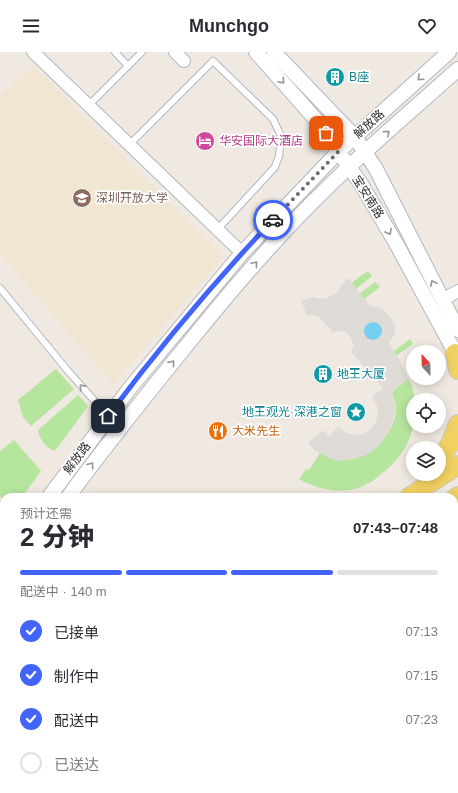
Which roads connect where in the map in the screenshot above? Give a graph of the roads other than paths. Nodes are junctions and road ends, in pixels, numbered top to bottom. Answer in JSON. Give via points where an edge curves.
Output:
{"nodes":[{"id":1,"x":33,"y":52,"type":"edge"},
{"id":2,"x":115,"y":52,"type":"edge"},
{"id":3,"x":142,"y":52,"type":"edge"},
{"id":4,"x":175,"y":52,"type":"edge"},
{"id":5,"x":256,"y":52,"type":"edge"},
{"id":6,"x":274,"y":52,"type":"edge"},
{"id":7,"x":449,"y":52,"type":"edge"},
{"id":8,"x":184,"y":61,"type":"dead end"},
{"id":9,"x":128,"y":66,"type":"junction"},
{"id":10,"x":458,"y":69,"type":"edge"},
{"id":11,"x":88,"y":106,"type":"junction"},
{"id":12,"x":355,"y":137,"type":"junction"},
{"id":13,"x":129,"y":145,"type":"junction"},
{"id":14,"x":339,"y":151,"type":"junction"},
{"id":15,"x":366,"y":153,"type":"junction"},
{"id":16,"x":349,"y":167,"type":"junction"},
{"id":17,"x":217,"y":230,"type":"junction"},
{"id":18,"x":242,"y":253,"type":"junction"},
{"id":19,"x":0,"y":288,"type":"edge"},
{"id":20,"x":458,"y":290,"type":"edge"},
{"id":21,"x":442,"y":300,"type":"junction"},
{"id":22,"x":458,"y":330,"type":"edge"},
{"id":23,"x":457,"y":360,"type":"edge"},
{"id":24,"x":108,"y":416,"type":"junction"},
{"id":25,"x":458,"y":424,"type":"edge"},
{"id":26,"x":446,"y":450,"type":"edge"},
{"id":27,"x":458,"y":465,"type":"edge"},
{"id":28,"x":422,"y":481,"type":"edge"},
{"id":29,"x":52,"y":493,"type":"edge"},
{"id":30,"x":71,"y":493,"type":"edge"},
{"id":31,"x":412,"y":493,"type":"edge"},
{"id":32,"x":415,"y":493,"type":"edge"}],
"edges":[{"from":1,"to":11,"type":"street"},
{"from":2,"to":9,"type":"lane"},
{"from":3,"to":9,"type":"lane"},
{"from":4,"to":8,"type":"street"},
{"from":5,"to":14,"type":"street","name":"宝安南路","one_way":true,"via":[[318,122]]},
{"from":6,"to":12,"type":"street","name":"宝安南路"},
{"from":7,"to":12,"type":"street","name":"解放路","one_way":true},
{"from":9,"to":11,"type":"lane"},
{"from":15,"to":10,"type":"street","name":"解放路","one_way":true},
{"from":11,"to":13,"type":"street"},
{"from":12,"to":14,"type":"street","name":"解放路"},
{"from":12,"to":15,"type":"street","name":"宝安南路"},
{"from":13,"to":17,"type":"street"},
{"from":13,"to":17,"type":"lane","via":[[213,61],[273,120],[281,136],[275,167]]},
{"from":14,"to":16,"type":"street","name":"宝安南路"},
{"from":14,"to":18,"type":"street","name":"解放路"},
{"from":15,"to":16,"type":"street","name":"解放路"},
{"from":21,"to":15,"type":"street","name":"宝安南路","one_way":true},
{"from":16,"to":23,"type":"street","name":"宝安南路","one_way":true,"via":[[371,200]]},
{"from":30,"to":16,"type":"street","name":"解放路","one_way":true,"via":[[219,305],[268,249]]},
{"from":17,"to":18,"type":"street"},
{"from":18,"to":24,"type":"street","name":"解放路"},
{"from":24,"to":19,"type":"lane","one_way":true},
{"from":20,"to":21,"type":"street"},
{"from":21,"to":22,"type":"street","name":"宝安南路"},
{"from":24,"to":29,"type":"street","name":"解放路"},
{"from":25,"to":26,"type":"main road"},
{"from":27,"to":32,"type":"main road"},
{"from":28,"to":31,"type":"main road"}]}
